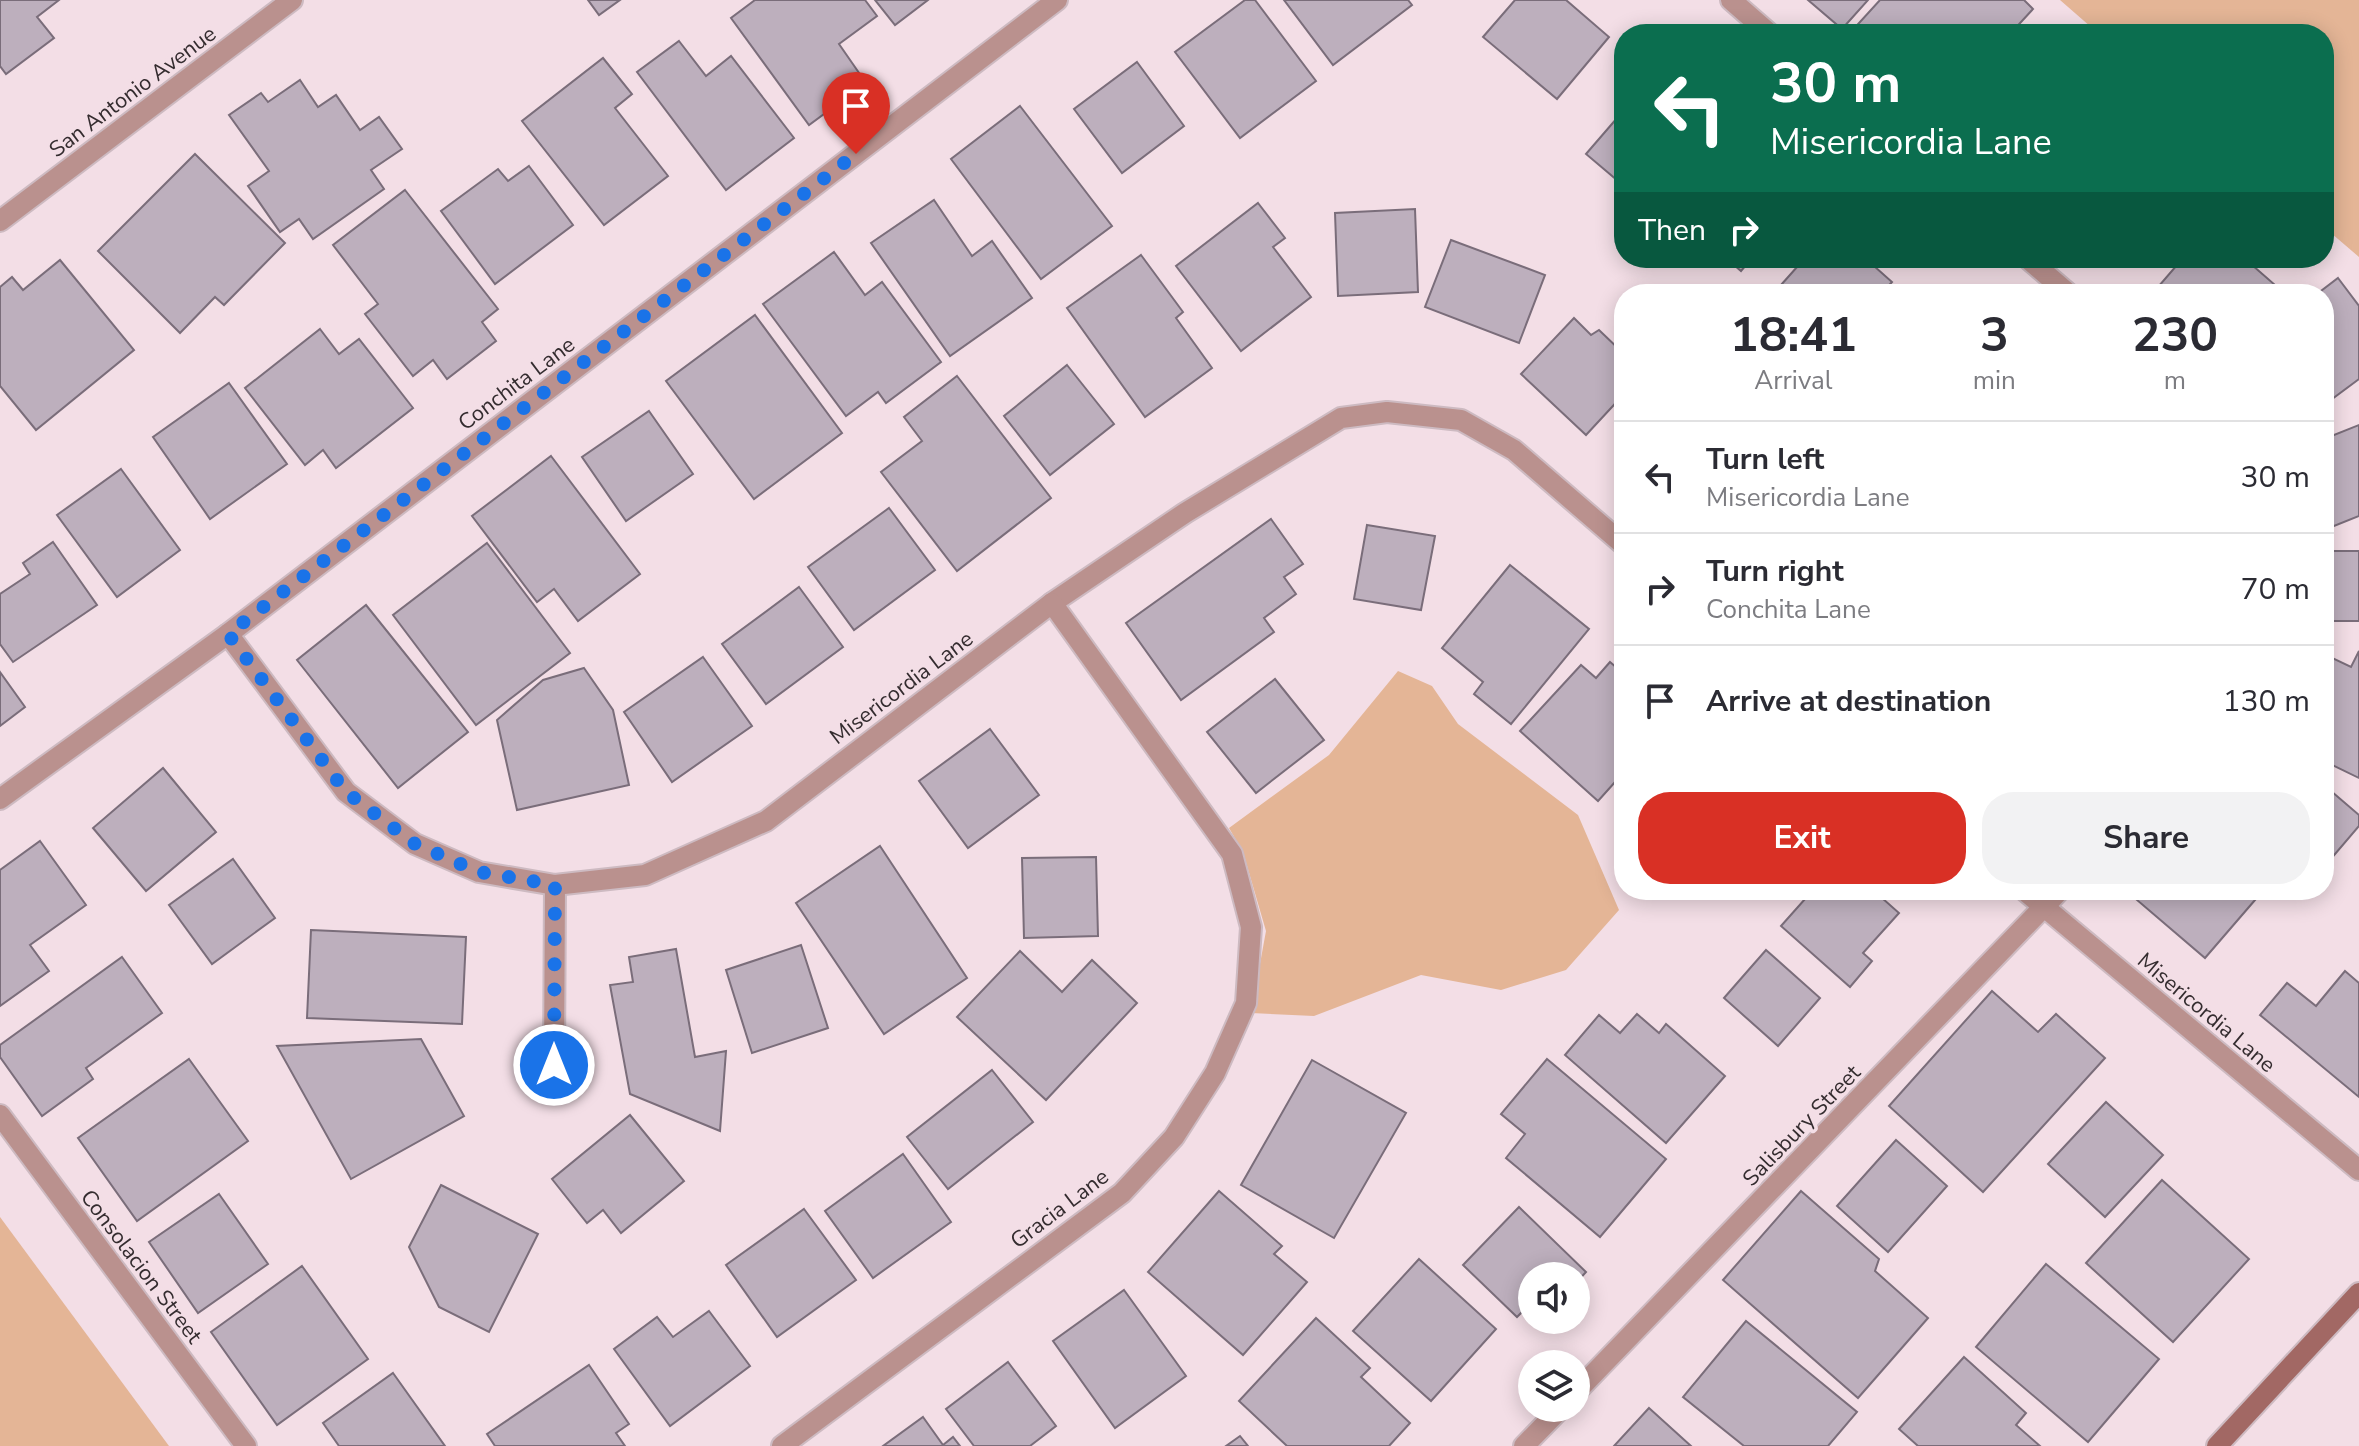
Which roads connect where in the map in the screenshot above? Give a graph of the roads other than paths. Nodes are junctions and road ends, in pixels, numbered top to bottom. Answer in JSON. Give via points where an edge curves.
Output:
{"nodes":[{"id":1,"x":292,"y":0,"type":"edge"},
{"id":2,"x":1057,"y":0,"type":"edge"},
{"id":3,"x":1731,"y":0,"type":"edge"},
{"id":4,"x":1759,"y":24,"type":"edge"},
{"id":5,"x":0,"y":221,"type":"edge"},
{"id":6,"x":2039,"y":268,"type":"edge"},
{"id":7,"x":2057,"y":284,"type":"edge"},
{"id":8,"x":1614,"y":536,"type":"edge"},
{"id":9,"x":1052,"y":603,"type":"junction"},
{"id":10,"x":228,"y":634,"type":"junction"},
{"id":11,"x":0,"y":799,"type":"edge"},
{"id":12,"x":555,"y":885,"type":"junction"},
{"id":13,"x":2036,"y":900,"type":"edge"},
{"id":14,"x":2051,"y":900,"type":"edge"},
{"id":15,"x":2044,"y":907,"type":"junction"},
{"id":16,"x":554,"y":1065,"type":"dead end"},
{"id":17,"x":0,"y":1115,"type":"edge"},
{"id":18,"x":2359,"y":1170,"type":"edge"},
{"id":19,"x":2359,"y":1293,"type":"edge"},
{"id":20,"x":1590,"y":1377,"type":"edge"},
{"id":21,"x":1547,"y":1422,"type":"edge"},
{"id":22,"x":246,"y":1446,"type":"edge"},
{"id":23,"x":782,"y":1446,"type":"edge"},
{"id":24,"x":1524,"y":1446,"type":"edge"},
{"id":25,"x":2217,"y":1446,"type":"edge"}],
"edges":[{"from":1,"to":5,"type":"street","name":"San Antonio Avenue"},
{"from":2,"to":10,"type":"street","name":"Conchita Lane"},
{"from":3,"to":4,"type":"street"},
{"from":6,"to":7,"type":"street"},
{"from":8,"to":9,"type":"street","name":"Misericordia Lane","via":[[1514,450],[1461,420],[1387,412],[1341,418],[1185,513]]},
{"from":9,"to":12,"type":"street","name":"Misericordia Lane","via":[[766,821],[645,875]]},
{"from":9,"to":23,"type":"street","name":"Gracia Lane","via":[[1232,854],[1251,927],[1246,1003],[1215,1073],[1174,1137],[1122,1193]]},
{"from":10,"to":11,"type":"street","name":"Conchita Lane"},
{"from":10,"to":12,"type":"street","name":"Misericordia Lane","via":[[346,792],[415,844],[479,872]]},
{"from":12,"to":16,"type":"street"},
{"from":13,"to":15,"type":"street","name":"Misericordia Lane"},
{"from":14,"to":15,"type":"street","name":"Salisbury Street"},
{"from":15,"to":18,"type":"street","name":"Misericordia Lane"},
{"from":15,"to":20,"type":"street","name":"Salisbury Street"},
{"from":17,"to":22,"type":"street","name":"Consolacion Street"},
{"from":19,"to":25,"type":"main road"},
{"from":21,"to":24,"type":"street"}]}
